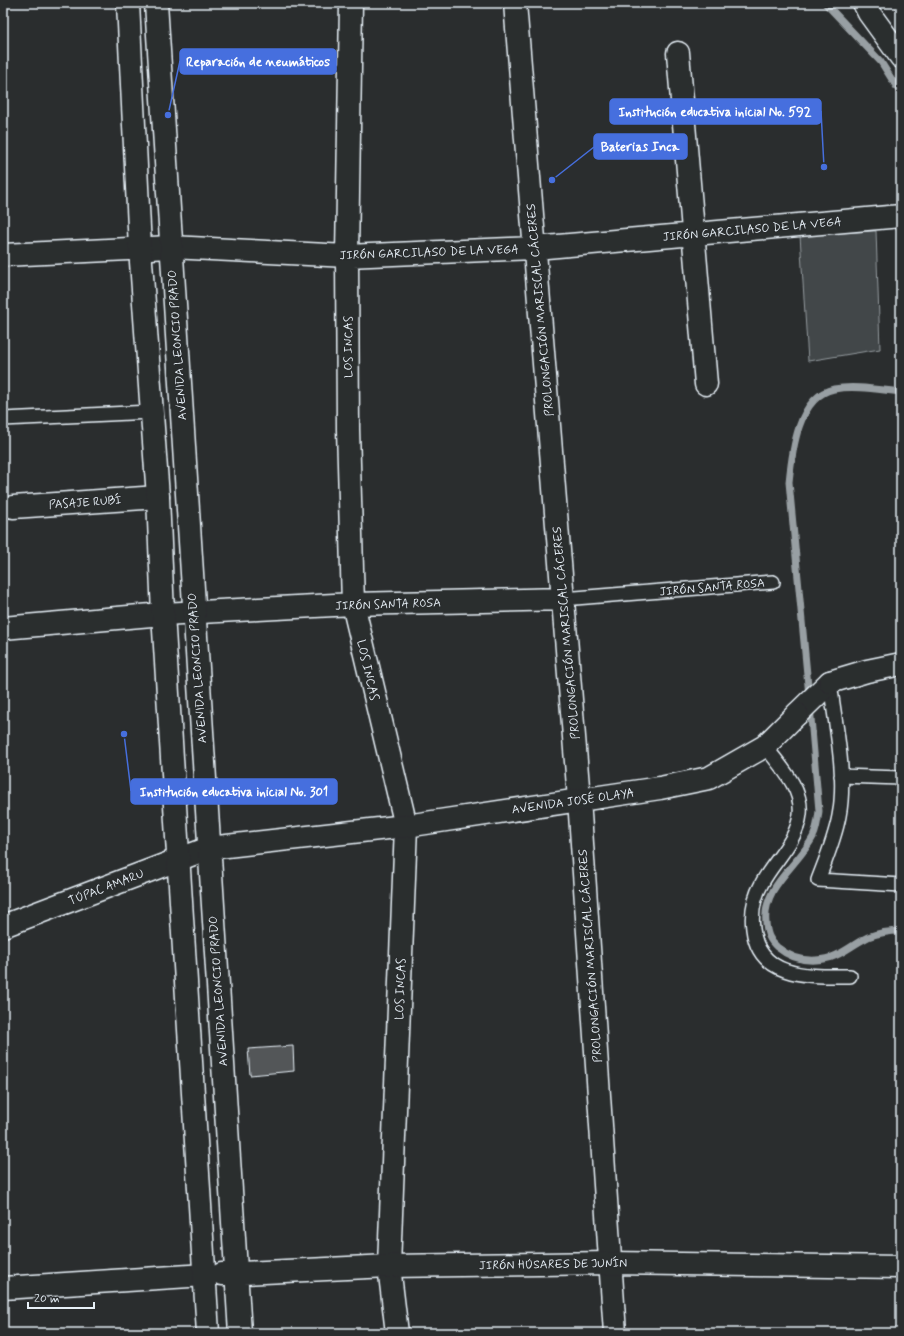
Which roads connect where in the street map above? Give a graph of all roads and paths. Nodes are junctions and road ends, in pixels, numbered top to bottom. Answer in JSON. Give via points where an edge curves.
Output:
{"nodes":[{"id":1,"x":128,"y":3,"type":"edge"},
{"id":2,"x":156,"y":3,"type":"edge"},
{"id":3,"x":351,"y":3,"type":"edge"},
{"id":4,"x":515,"y":3,"type":"edge"},
{"id":5,"x":864,"y":3,"type":"edge"},
{"id":6,"x":678,"y":53,"type":"dead end"},
{"id":7,"x":901,"y":56,"type":"edge"},
{"id":8,"x":901,"y":216,"type":"edge"},
{"id":9,"x":693,"y":234,"type":"junction"},
{"id":10,"x":170,"y":247,"type":"junction"},
{"id":11,"x":140,"y":248,"type":"junction"},
{"id":12,"x":535,"y":248,"type":"junction"},
{"id":13,"x":3,"y":255,"type":"edge"},
{"id":14,"x":347,"y":256,"type":"junction"},
{"id":15,"x":706,"y":384,"type":"dead end"},
{"id":16,"x":151,"y":412,"type":"junction"},
{"id":17,"x":3,"y":420,"type":"edge"},
{"id":18,"x":158,"y":497,"type":"junction"},
{"id":19,"x":13,"y":507,"type":"dead end"},
{"id":20,"x":774,"y":582,"type":"dead end"},
{"id":21,"x":563,"y":599,"type":"junction"},
{"id":22,"x":353,"y":604,"type":"junction"},
{"id":23,"x":194,"y":613,"type":"junction"},
{"id":24,"x":163,"y":614,"type":"junction"},
{"id":25,"x":3,"y":628,"type":"edge"},
{"id":26,"x":901,"y":664,"type":"edge"},
{"id":27,"x":826,"y":686,"type":"junction"},
{"id":28,"x":765,"y":746,"type":"junction"},
{"id":29,"x":841,"y":776,"type":"junction"},
{"id":30,"x":901,"y":778,"type":"edge"},
{"id":31,"x":579,"y":799,"type":"junction"},
{"id":32,"x":406,"y":826,"type":"junction"},
{"id":33,"x":209,"y":848,"type":"junction"},
{"id":34,"x":179,"y":858,"type":"junction"},
{"id":35,"x":901,"y":885,"type":"edge"},
{"id":36,"x":3,"y":926,"type":"edge"},
{"id":37,"x":850,"y":976,"type":"dead end"},
{"id":38,"x":611,"y":1263,"type":"junction"},
{"id":39,"x":390,"y":1266,"type":"junction"},
{"id":40,"x":901,"y":1267,"type":"edge"},
{"id":41,"x":236,"y":1273,"type":"junction"},
{"id":42,"x":205,"y":1275,"type":"junction"},
{"id":43,"x":3,"y":1288,"type":"edge"},
{"id":44,"x":208,"y":1333,"type":"edge"},
{"id":45,"x":240,"y":1333,"type":"edge"},
{"id":46,"x":397,"y":1333,"type":"edge"},
{"id":47,"x":615,"y":1333,"type":"edge"}],
"edges":[{"from":1,"to":11,"type":"street"},
{"from":2,"to":10,"type":"street","name":"AVENIDA LEONCIO PRADO"},
{"from":3,"to":14,"type":"street","name":"LOS INCAS"},
{"from":4,"to":12,"type":"street","name":"PROLONGACIÓN MARISCAL CÁCERES"},
{"from":5,"to":7,"type":"street"},
{"from":6,"to":9,"type":"street"},
{"from":8,"to":9,"type":"street","name":"JIRÓN GARCILASO DE LA VEGA"},
{"from":9,"to":12,"type":"street","name":"JIRÓN GARCILASO DE LA VEGA"},
{"from":9,"to":15,"type":"street"},
{"from":10,"to":11,"type":"street","name":"JIRÓN GARCILASO DE LA VEGA"},
{"from":10,"to":14,"type":"street","name":"JIRÓN GARCILASO DE LA VEGA"},
{"from":10,"to":23,"type":"street","name":"AVENIDA LEONCIO PRADO"},
{"from":11,"to":13,"type":"street","name":"JIRÓN GARCILASO DE LA VEGA"},
{"from":11,"to":16,"type":"street"},
{"from":12,"to":14,"type":"street","name":"JIRÓN GARCILASO DE LA VEGA"},
{"from":12,"to":21,"type":"street","name":"PROLONGACIÓN MARISCAL CÁCERES"},
{"from":14,"to":22,"type":"street","name":"LOS INCAS"},
{"from":16,"to":17,"type":"lane"},
{"from":16,"to":18,"type":"street"},
{"from":18,"to":19,"type":"street","name":"PASAJE RUBÍ"},
{"from":18,"to":24,"type":"street"},
{"from":20,"to":21,"type":"lane","name":"JIRÓN SANTA ROSA"},
{"from":21,"to":22,"type":"street","name":"JIRÓN SANTA ROSA"},
{"from":21,"to":31,"type":"street","name":"PROLONGACIÓN MARISCAL CÁCERES"},
{"from":22,"to":23,"type":"street","name":"JIRÓN SANTA ROSA"},
{"from":22,"to":32,"type":"street","name":"LOS INCAS"},
{"from":23,"to":24,"type":"street","name":"JIRÓN SANTA ROSA"},
{"from":23,"to":33,"type":"street","name":"AVENIDA LEONCIO PRADO"},
{"from":24,"to":25,"type":"street","name":"JIRÓN SANTA ROSA"},
{"from":24,"to":34,"type":"street"},
{"from":26,"to":27,"type":"street","name":"AVENIDA JOSÉ OLAYA","via":[[867,671]]},
{"from":27,"to":28,"type":"street","name":"AVENIDA JOSÉ OLAYA"},
{"from":27,"to":29,"type":"lane"},
{"from":28,"to":31,"type":"street","name":"AVENIDA JOSÉ OLAYA","via":[[709,778],[660,788]]},
{"from":28,"to":37,"type":"lane","via":[[791,781],[800,800],[800,815],[784,853],[762,882],[752,905],[754,941],[760,953],[772,964],[791,972],[806,976]]},
{"from":29,"to":30,"type":"lane"},
{"from":29,"to":35,"type":"lane","via":[[839,815],[832,845],[818,880]]},
{"from":31,"to":32,"type":"street","name":"AVENIDA JOSÉ OLAYA"},
{"from":31,"to":38,"type":"street","name":"PROLONGACIÓN MARISCAL CÁCERES"},
{"from":32,"to":33,"type":"street","name":"AVENIDA JOSÉ OLAYA"},
{"from":32,"to":39,"type":"street","name":"LOS INCAS"},
{"from":33,"to":34,"type":"street","name":"TÚPAC AMARU"},
{"from":33,"to":41,"type":"street","name":"AVENIDA LEONCIO PRADO"},
{"from":34,"to":36,"type":"street","name":"TÚPAC AMARU"},
{"from":34,"to":42,"type":"street"},
{"from":38,"to":39,"type":"street","name":"JIRÓN HÚSARES DE JUNÍN"},
{"from":38,"to":40,"type":"street","name":"JIRÓN HÚSARES DE JUNÍN"},
{"from":38,"to":47,"type":"street","name":"PROLONGACIÓN MARISCAL CÁCERES"},
{"from":39,"to":41,"type":"street","name":"JIRÓN HÚSARES DE JUNÍN"},
{"from":39,"to":46,"type":"street","name":"LOS INCAS"},
{"from":41,"to":42,"type":"street","name":"JIRÓN HÚSARES DE JUNÍN"},
{"from":41,"to":45,"type":"street","name":"AVENIDA LEONCIO PRADO"},
{"from":42,"to":43,"type":"street","name":"JIRÓN HÚSARES DE JUNÍN"},
{"from":42,"to":44,"type":"street"}]}
